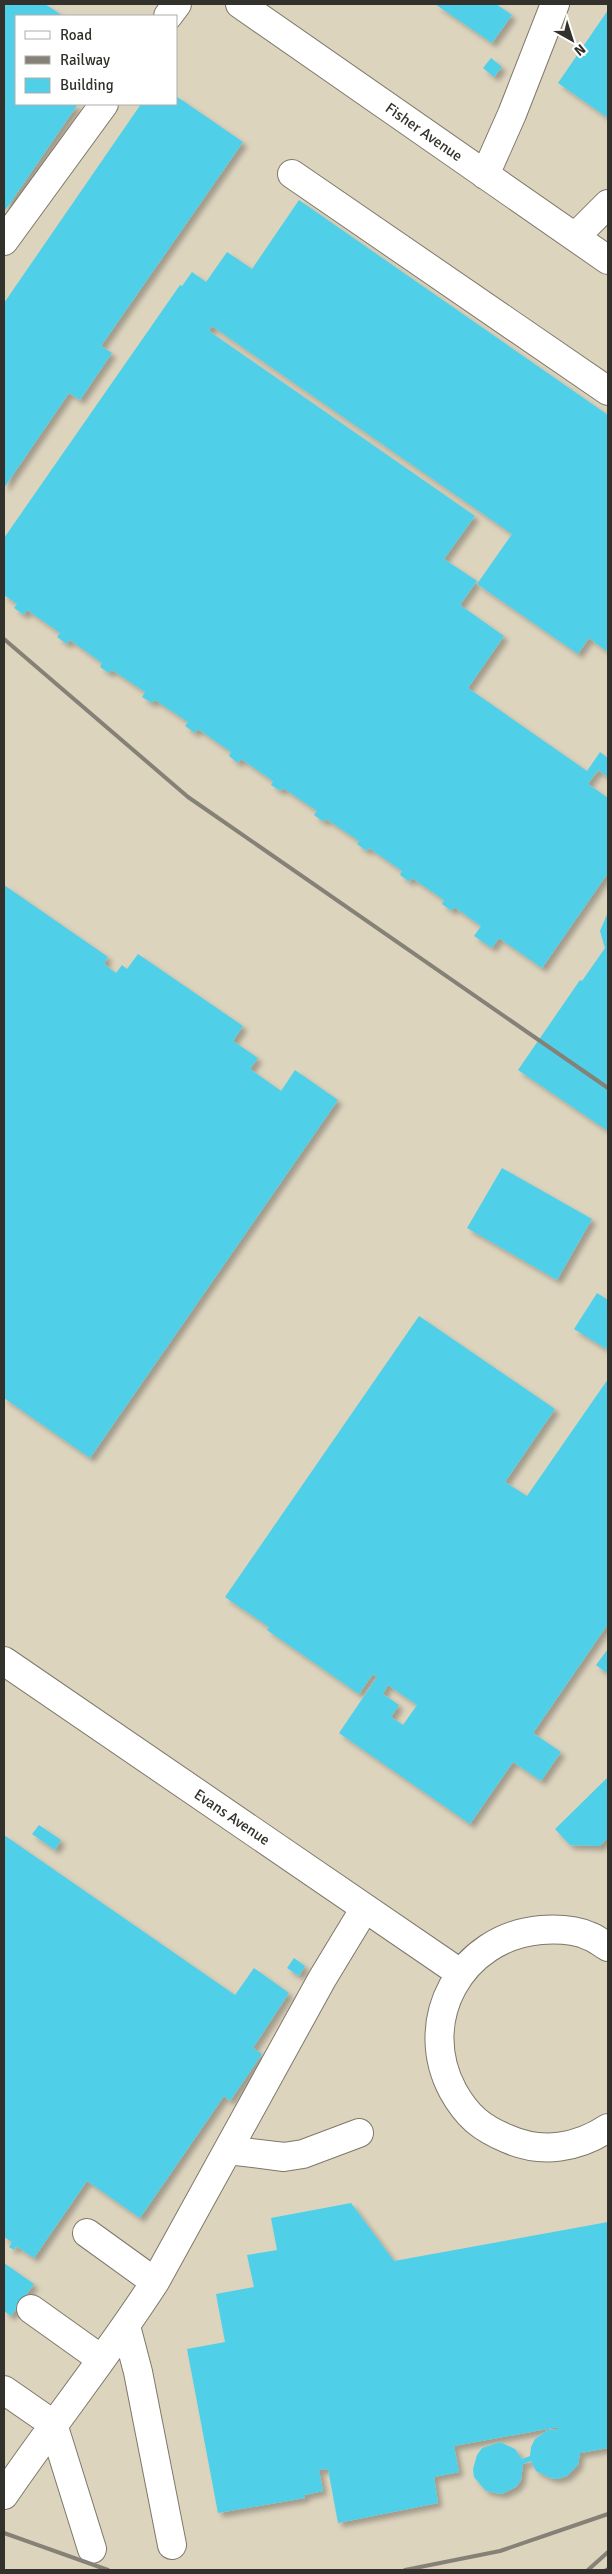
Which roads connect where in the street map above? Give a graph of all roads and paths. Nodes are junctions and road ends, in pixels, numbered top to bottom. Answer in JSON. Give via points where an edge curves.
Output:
{"nodes":[{"id":1,"x":177,"y":4,"type":"edge"},
{"id":2,"x":240,"y":4,"type":"edge"},
{"id":3,"x":555,"y":4,"type":"edge"},
{"id":4,"x":169,"y":15,"type":"edge"},
{"id":5,"x":103,"y":105,"type":"edge"},
{"id":6,"x":292,"y":174,"type":"dead end"},
{"id":7,"x":485,"y":175,"type":"junction"},
{"id":8,"x":608,"y":204,"type":"edge"},
{"id":9,"x":575,"y":237,"type":"junction"},
{"id":10,"x":4,"y":242,"type":"edge"},
{"id":11,"x":608,"y":260,"type":"edge"},
{"id":12,"x":608,"y":391,"type":"edge"},
{"id":13,"x":4,"y":1660,"type":"edge"},
{"id":14,"x":365,"y":1908,"type":"junction"},
{"id":15,"x":608,"y":1948,"type":"edge"},
{"id":16,"x":460,"y":1973,"type":"junction"},
{"id":17,"x":608,"y":2128,"type":"edge"},
{"id":18,"x":359,"y":2133,"type":"dead end"},
{"id":19,"x":228,"y":2150,"type":"junction"},
{"id":20,"x":87,"y":2233,"type":"dead end"},
{"id":21,"x":155,"y":2282,"type":"junction"},
{"id":22,"x":31,"y":2309,"type":"dead end"},
{"id":23,"x":126,"y":2326,"type":"junction"},
{"id":24,"x":101,"y":2359,"type":"junction"},
{"id":25,"x":4,"y":2390,"type":"edge"},
{"id":26,"x":53,"y":2424,"type":"junction"},
{"id":27,"x":4,"y":2495,"type":"edge"},
{"id":28,"x":172,"y":2545,"type":"dead end"},
{"id":29,"x":92,"y":2549,"type":"dead end"}],
"edges":[{"from":1,"to":4,"type":"lane"},
{"from":2,"to":7,"type":"lane","name":"Fisher Avenue"},
{"from":3,"to":7,"type":"lane"},
{"from":5,"to":10,"type":"lane"},
{"from":6,"to":12,"type":"lane"},
{"from":7,"to":9,"type":"lane","name":"Fisher Avenue"},
{"from":8,"to":9,"type":"lane"},
{"from":9,"to":11,"type":"lane","name":"Fisher Avenue"},
{"from":13,"to":14,"type":"lane","name":"Evans Avenue"},
{"from":14,"to":16,"type":"lane","name":"Evans Avenue"},
{"from":14,"to":19,"type":"lane"},
{"from":15,"to":16,"type":"lane","via":[[589,1936],[558,1929],[520,1932],[492,1944]]},
{"from":16,"to":17,"type":"lane","via":[[444,2005],[438,2039],[444,2074],[464,2110],[487,2131],[522,2146],[557,2148],[592,2140]]},
{"from":18,"to":19,"type":"lane","via":[[293,2156]]},
{"from":19,"to":21,"type":"lane"},
{"from":20,"to":21,"type":"lane"},
{"from":21,"to":23,"type":"lane"},
{"from":22,"to":24,"type":"lane"},
{"from":23,"to":24,"type":"lane"},
{"from":23,"to":28,"type":"lane"},
{"from":24,"to":26,"type":"lane"},
{"from":25,"to":26,"type":"lane"},
{"from":26,"to":27,"type":"lane"},
{"from":26,"to":29,"type":"lane"}]}
